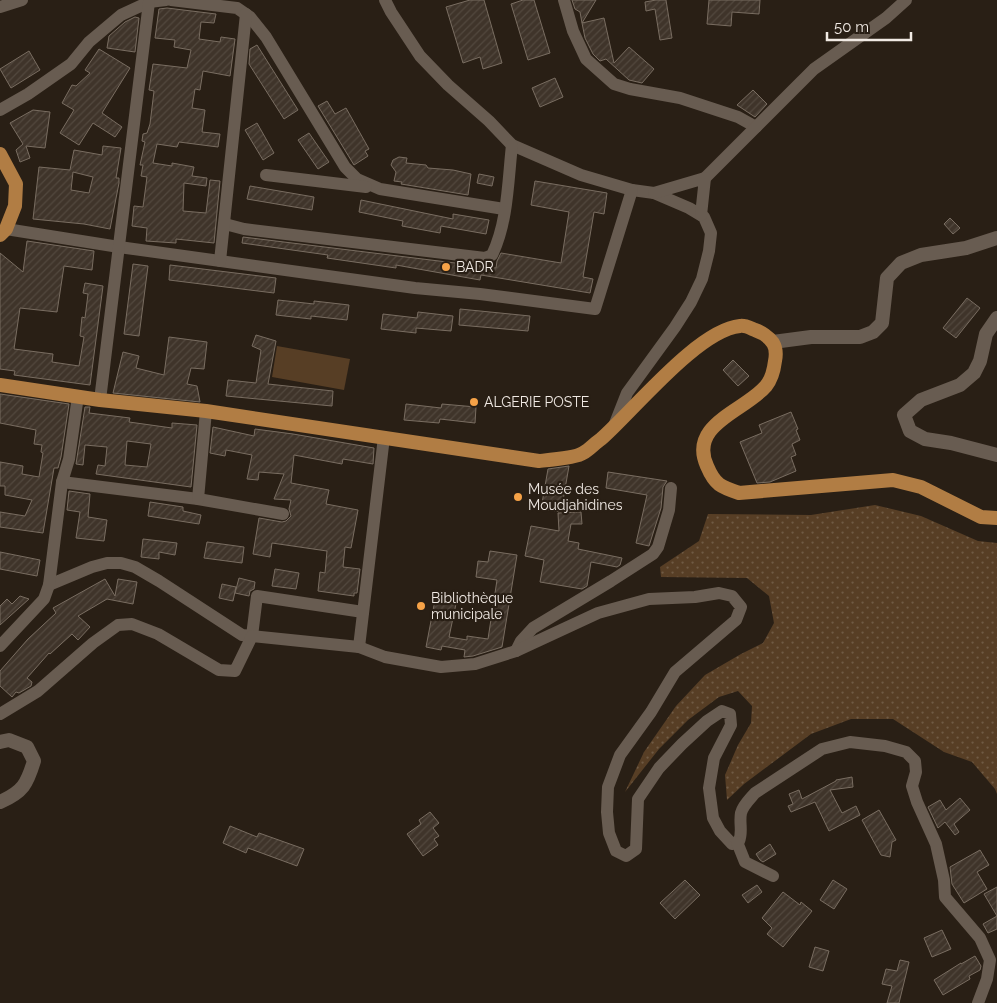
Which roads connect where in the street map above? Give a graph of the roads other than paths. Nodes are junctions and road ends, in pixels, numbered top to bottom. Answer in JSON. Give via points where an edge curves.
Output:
{"nodes":[{"id":1,"x":22,"y":0,"type":"edge"},
{"id":2,"x":166,"y":0,"type":"edge"},
{"id":3,"x":171,"y":0,"type":"edge"},
{"id":4,"x":385,"y":0,"type":"edge"},
{"id":5,"x":564,"y":0,"type":"edge"},
{"id":6,"x":906,"y":0,"type":"edge"},
{"id":7,"x":149,"y":2,"type":"junction"},
{"id":8,"x":0,"y":7,"type":"edge"},
{"id":9,"x":246,"y":14,"type":"junction"},
{"id":10,"x":0,"y":110,"type":"edge"},
{"id":11,"x":756,"y":127,"type":"junction"},
{"id":12,"x":512,"y":145,"type":"junction"},
{"id":13,"x":0,"y":154,"type":"edge"},
{"id":14,"x":266,"y":176,"type":"dead end"},
{"id":15,"x":705,"y":178,"type":"junction"},
{"id":16,"x":380,"y":189,"type":"junction"},
{"id":17,"x":632,"y":190,"type":"junction"},
{"id":18,"x":654,"y":193,"type":"junction"},
{"id":19,"x":504,"y":210,"type":"junction"},
{"id":20,"x":701,"y":215,"type":"junction"},
{"id":21,"x":225,"y":224,"type":"junction"},
{"id":22,"x":3,"y":232,"type":"edge"},
{"id":23,"x":997,"y":238,"type":"edge"},
{"id":24,"x":119,"y":247,"type":"junction"},
{"id":25,"x":220,"y":261,"type":"junction"},
{"id":26,"x":997,"y":318,"type":"edge"},
{"id":27,"x":773,"y":342,"type":"junction"},
{"id":28,"x":0,"y":385,"type":"edge"},
{"id":29,"x":78,"y":396,"type":"junction"},
{"id":30,"x":100,"y":400,"type":"junction"},
{"id":31,"x":206,"y":411,"type":"junction"},
{"id":32,"x":614,"y":427,"type":"junction"},
{"id":33,"x":384,"y":437,"type":"junction"},
{"id":34,"x":997,"y":455,"type":"edge"},
{"id":35,"x":62,"y":482,"type":"junction"},
{"id":36,"x":671,"y":488,"type":"dead end"},
{"id":37,"x":198,"y":499,"type":"junction"},
{"id":38,"x":283,"y":514,"type":"dead end"},
{"id":39,"x":997,"y":518,"type":"edge"},
{"id":40,"x":49,"y":585,"type":"junction"},
{"id":41,"x":363,"y":612,"type":"junction"},
{"id":42,"x":252,"y":636,"type":"junction"},
{"id":43,"x":0,"y":646,"type":"edge"},
{"id":44,"x":359,"y":648,"type":"junction"},
{"id":45,"x":516,"y":651,"type":"junction"},
{"id":46,"x":0,"y":714,"type":"edge"},
{"id":47,"x":0,"y":742,"type":"edge"},
{"id":48,"x":0,"y":802,"type":"edge"},
{"id":49,"x":737,"y":842,"type":"junction"},
{"id":50,"x":773,"y":876,"type":"dead end"},
{"id":51,"x":978,"y":1003,"type":"edge"}],
"edges":[{"from":1,"to":8,"type":"street"},
{"from":2,"to":7,"type":"street"},
{"from":3,"to":9,"type":"street","via":[[237,8]]},
{"from":4,"to":12,"type":"street","via":[[420,56]]},
{"from":5,"to":11,"type":"street","via":[[586,59],[614,84],[680,98],[738,117]]},
{"from":6,"to":11,"type":"street","via":[[814,70]]},
{"from":7,"to":10,"type":"street","via":[[121,15],[89,42],[71,64]]},
{"from":7,"to":24,"type":"street"},
{"from":9,"to":16,"type":"street","via":[[266,37],[345,167],[357,179]]},
{"from":9,"to":21,"type":"street"},
{"from":11,"to":15,"type":"street"},
{"from":12,"to":17,"type":"street","via":[[581,175]]},
{"from":12,"to":19,"type":"street"},
{"from":13,"to":22,"type":"main road","via":[[16,184],[15,206]]},
{"from":14,"to":16,"type":"street"},
{"from":15,"to":18,"type":"street"},
{"from":15,"to":20,"type":"street"},
{"from":16,"to":19,"type":"street"},
{"from":17,"to":18,"type":"street"},
{"from":17,"to":25,"type":"street","via":[[595,310]]},
{"from":18,"to":20,"type":"street"},
{"from":19,"to":21,"type":"street","via":[[496,246],[492,255],[486,258],[244,229]]},
{"from":20,"to":32,"type":"street","via":[[711,233],[702,279],[675,327],[627,393]]},
{"from":21,"to":25,"type":"street"},
{"from":22,"to":24,"type":"street"},
{"from":23,"to":27,"type":"street","via":[[966,248],[921,255],[901,263],[887,278],[882,322],[873,332],[860,337],[811,337]]},
{"from":24,"to":25,"type":"street"},
{"from":24,"to":30,"type":"street"},
{"from":26,"to":34,"type":"street","via":[[986,334],[974,373],[960,385],[921,400],[904,415],[910,431],[925,439]]},
{"from":27,"to":32,"type":"main road","via":[[762,332],[742,325],[722,331],[698,346]]},
{"from":27,"to":39,"type":"main road","via":[[774,368],[766,386],[713,427],[704,439],[702,456],[720,487],[740,493],[893,480],[921,487],[981,517]]},
{"from":28,"to":29,"type":"main road"},
{"from":29,"to":30,"type":"main road"},
{"from":29,"to":35,"type":"street","via":[[70,460]]},
{"from":30,"to":31,"type":"main road"},
{"from":31,"to":33,"type":"main road"},
{"from":31,"to":37,"type":"street"},
{"from":32,"to":33,"type":"main road","via":[[582,454],[539,461]]},
{"from":33,"to":41,"type":"street"},
{"from":35,"to":37,"type":"street"},
{"from":35,"to":40,"type":"street"},
{"from":36,"to":45,"type":"street","via":[[669,510],[653,554],[533,628]]},
{"from":37,"to":38,"type":"street"},
{"from":40,"to":42,"type":"street","via":[[92,567],[121,563],[160,581],[242,635]]},
{"from":40,"to":43,"type":"street","via":[[44,599]]},
{"from":41,"to":42,"type":"street","via":[[258,596]]},
{"from":41,"to":44,"type":"street"},
{"from":42,"to":44,"type":"street"},
{"from":42,"to":46,"type":"street","via":[[235,671],[219,670],[158,634],[132,624],[118,625],[92,643],[38,691]]},
{"from":44,"to":45,"type":"street","via":[[385,657],[441,667],[474,664]]},
{"from":45,"to":49,"type":"street","via":[[598,613],[648,599],[719,593],[732,596],[741,607],[736,620],[675,672],[620,755],[608,787],[607,812],[609,833],[616,851],[626,856],[636,849],[638,799],[659,768],[688,738],[722,712],[730,714],[731,725],[714,758],[709,788],[713,818],[728,840],[732,844]]},
{"from":47,"to":48,"type":"street","via":[[9,740],[27,747],[34,761],[28,782],[13,797]]},
{"from":49,"to":50,"type":"street","via":[[745,862]]},
{"from":49,"to":51,"type":"street","via":[[741,837],[741,813],[755,793],[822,748],[850,742],[906,752],[915,761],[912,786],[936,844],[945,897],[980,938],[990,960],[988,979]]}]}
